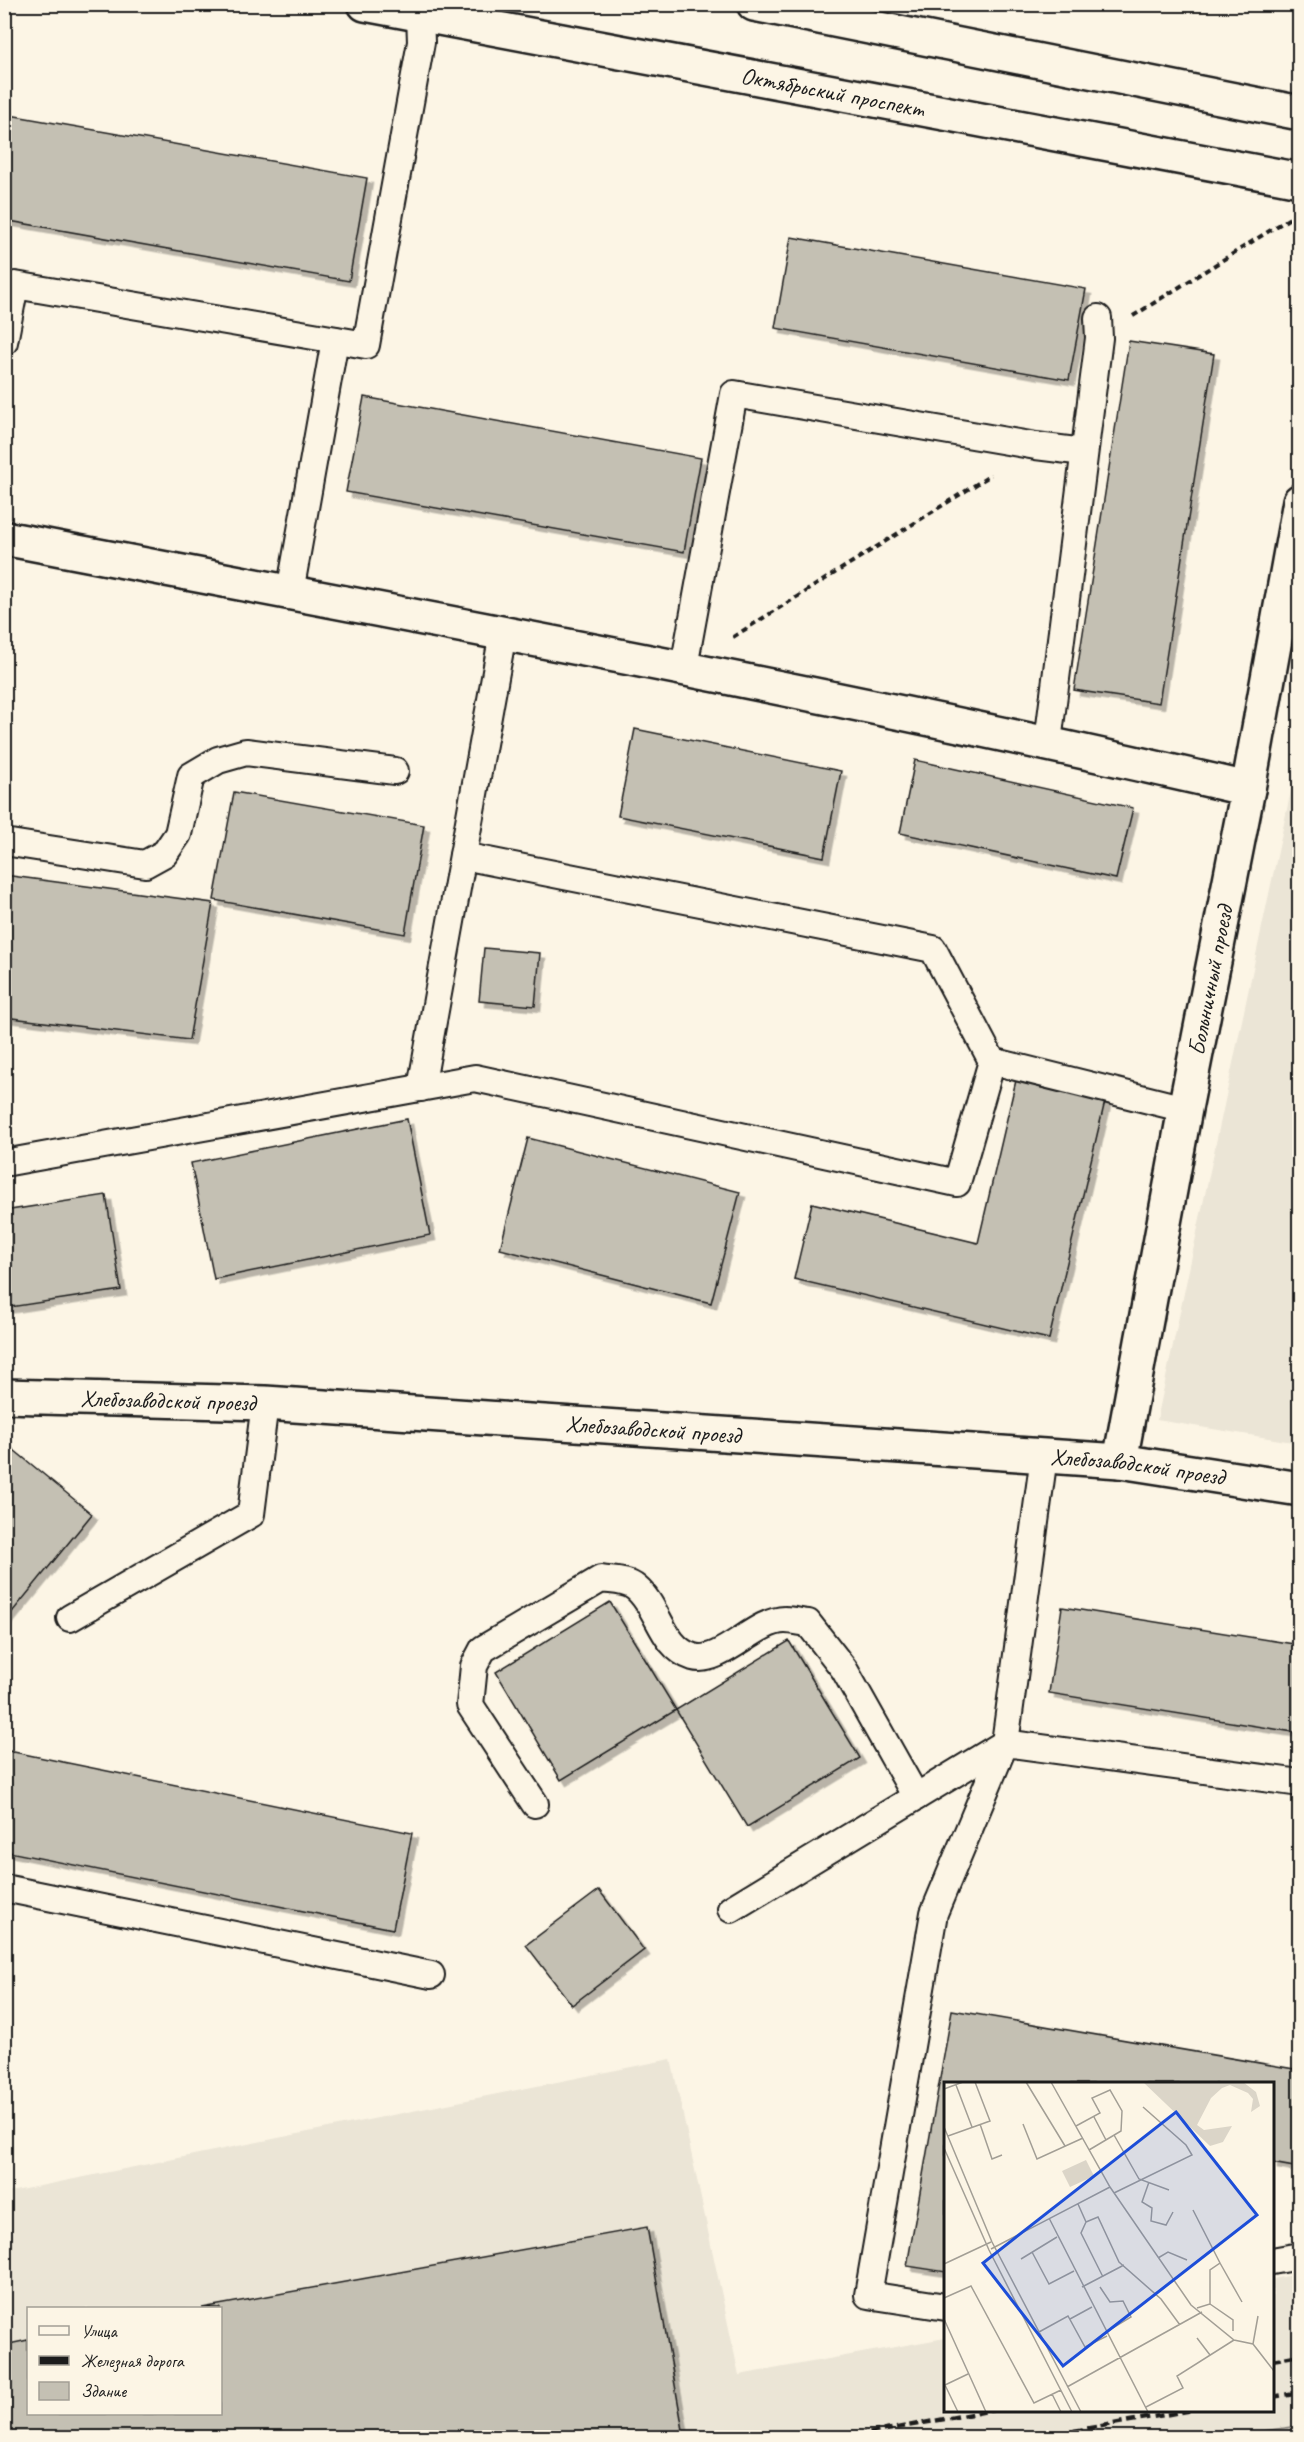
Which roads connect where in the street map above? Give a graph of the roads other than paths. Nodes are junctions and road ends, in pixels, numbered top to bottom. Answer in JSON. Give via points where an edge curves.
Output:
{"nodes":[{"id":1,"x":365,"y":4,"type":"edge"},
{"id":2,"x":754,"y":4,"type":"edge"},
{"id":3,"x":420,"y":15,"type":"junction"},
{"id":4,"x":1299,"y":113,"type":"edge"},
{"id":5,"x":1299,"y":180,"type":"edge"},
{"id":6,"x":1098,"y":328,"type":"road end"},
{"id":7,"x":335,"y":340,"type":"junction"},
{"id":8,"x":4,"y":342,"type":"edge"},
{"id":9,"x":1084,"y":452,"type":"junction"},
{"id":10,"x":1299,"y":501,"type":"edge"},
{"id":11,"x":5,"y":544,"type":"edge"},
{"id":12,"x":290,"y":592,"type":"junction"},
{"id":13,"x":503,"y":633,"type":"junction"},
{"id":14,"x":684,"y":667,"type":"junction"},
{"id":15,"x":1048,"y":742,"type":"junction"},
{"id":16,"x":395,"y":771,"type":"dead end"},
{"id":17,"x":1248,"y":789,"type":"junction"},
{"id":18,"x":4,"y":842,"type":"edge"},
{"id":19,"x":463,"y":856,"type":"junction"},
{"id":20,"x":992,"y":1061,"type":"junction"},
{"id":21,"x":421,"y":1088,"type":"junction"},
{"id":22,"x":1185,"y":1109,"type":"junction"},
{"id":23,"x":4,"y":1162,"type":"edge"},
{"id":24,"x":4,"y":1396,"type":"edge"},
{"id":25,"x":265,"y":1403,"type":"junction"},
{"id":26,"x":1044,"y":1456,"type":"junction"},
{"id":27,"x":1120,"y":1461,"type":"junction"},
{"id":28,"x":1299,"y":1489,"type":"edge"},
{"id":29,"x":70,"y":1618,"type":"dead end"},
{"id":30,"x":1005,"y":1743,"type":"junction"},
{"id":31,"x":1299,"y":1783,"type":"edge"},
{"id":32,"x":916,"y":1797,"type":"junction"},
{"id":33,"x":535,"y":1804,"type":"dead end"},
{"id":34,"x":4,"y":1888,"type":"edge"},
{"id":35,"x":731,"y":1909,"type":"dead end"},
{"id":36,"x":431,"y":1975,"type":"dead end"},
{"id":37,"x":1299,"y":2256,"type":"edge"},
{"id":38,"x":1274,"y":2261,"type":"edge"},
{"id":39,"x":944,"y":2307,"type":"edge"}],
"edges":[{"from":1,"to":3,"type":"street","name":"Октябрьский проспект"},
{"from":2,"to":4,"type":"street"},
{"from":3,"to":5,"type":"street","name":"Октябрьский проспект"},
{"from":3,"to":7,"type":"lane","via":[[421,42],[366,345]]},
{"from":6,"to":9,"type":"lane"},
{"from":7,"to":8,"type":"lane","via":[[15,285]]},
{"from":7,"to":12,"type":"lane"},
{"from":9,"to":14,"type":"lane","via":[[734,394]]},
{"from":9,"to":15,"type":"lane"},
{"from":10,"to":17,"type":"street","name":"Больничный проезд"},
{"from":11,"to":12,"type":"street"},
{"from":12,"to":13,"type":"street"},
{"from":13,"to":14,"type":"street"},
{"from":13,"to":19,"type":"lane"},
{"from":14,"to":15,"type":"street"},
{"from":15,"to":17,"type":"street"},
{"from":16,"to":18,"type":"lane","via":[[246,752],[218,760],[191,776],[178,834],[165,853],[145,864]]},
{"from":17,"to":22,"type":"street","name":"Больничный проезд"},
{"from":19,"to":20,"type":"lane","via":[[933,949]]},
{"from":19,"to":21,"type":"lane"},
{"from":20,"to":21,"type":"lane","via":[[957,1183],[475,1078]]},
{"from":20,"to":22,"type":"lane"},
{"from":21,"to":23,"type":"lane"},
{"from":22,"to":27,"type":"street","name":"Больничный проезд"},
{"from":24,"to":25,"type":"street","name":"Хлебозаводской проезд"},
{"from":25,"to":26,"type":"street","name":"Хлебозаводской проезд"},
{"from":25,"to":29,"type":"lane","via":[[251,1514]]},
{"from":26,"to":27,"type":"street","name":"Хлебозаводской проезд"},
{"from":26,"to":30,"type":"lane"},
{"from":27,"to":28,"type":"street","name":"Хлебозаводской проезд"},
{"from":30,"to":31,"type":"lane"},
{"from":30,"to":32,"type":"lane"},
{"from":30,"to":39,"type":"lane","via":[[934,1913],[867,2295]]},
{"from":32,"to":33,"type":"lane","via":[[844,1669],[808,1623],[784,1620],[766,1625],[712,1656],[695,1658],[680,1651],[636,1587],[601,1579],[483,1649],[474,1666],[470,1705]]},
{"from":32,"to":35,"type":"lane"},
{"from":34,"to":36,"type":"lane"},
{"from":37,"to":38,"type":"lane"}]}
